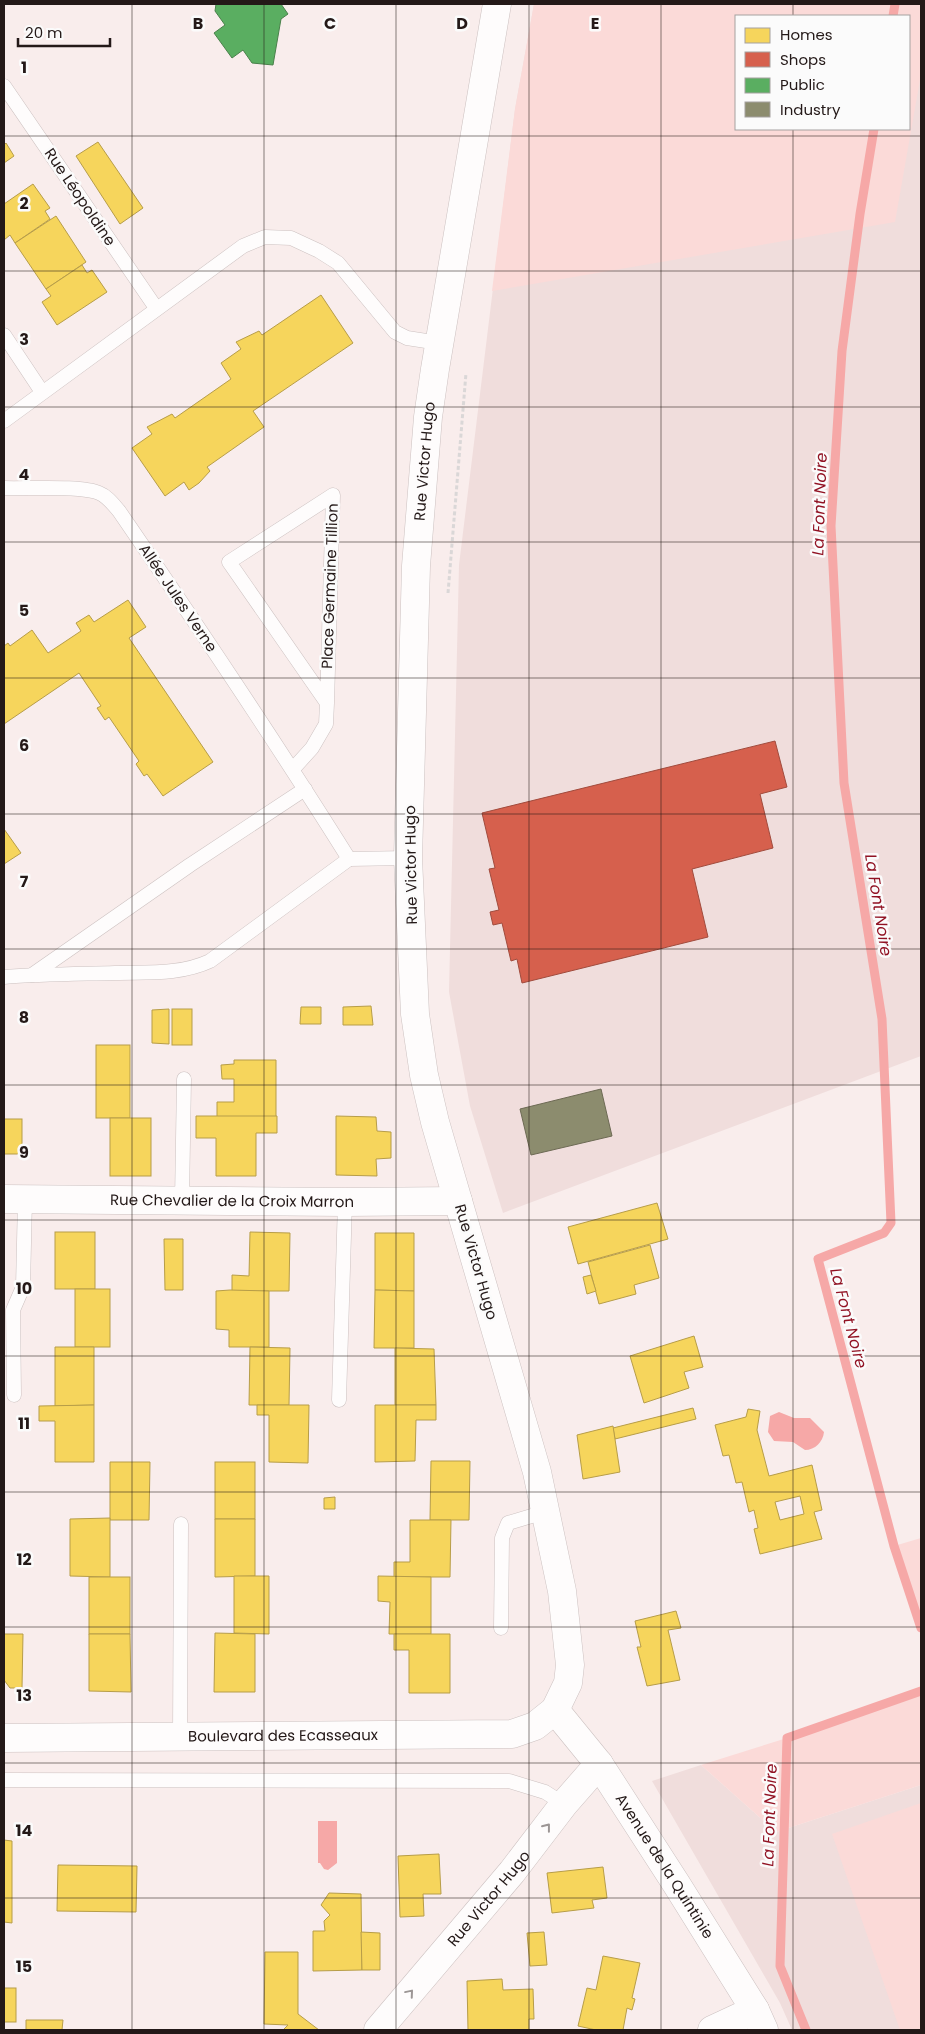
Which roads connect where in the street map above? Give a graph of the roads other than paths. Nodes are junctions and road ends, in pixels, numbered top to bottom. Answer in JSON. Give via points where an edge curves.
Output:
{"nodes":[{"id":1,"x":497,"y":4,"type":"edge"},
{"id":2,"x":4,"y":86,"type":"edge"},
{"id":3,"x":156,"y":308,"type":"junction"},
{"id":4,"x":4,"y":335,"type":"edge"},
{"id":5,"x":439,"y":343,"type":"junction"},
{"id":6,"x":42,"y":392,"type":"junction"},
{"id":7,"x":4,"y":420,"type":"edge"},
{"id":8,"x":4,"y":488,"type":"edge"},
{"id":9,"x":327,"y":703,"type":"junction"},
{"id":10,"x":293,"y":769,"type":"junction"},
{"id":11,"x":305,"y":789,"type":"junction"},
{"id":12,"x":408,"y":858,"type":"junction"},
{"id":13,"x":349,"y":859,"type":"junction"},
{"id":14,"x":32,"y":975,"type":"junction"},
{"id":15,"x":4,"y":977,"type":"edge"},
{"id":16,"x":184,"y":1078,"type":"dead end"},
{"id":17,"x":14,"y":1199,"type":"edge"},
{"id":18,"x":182,"y":1200,"type":"junction"},
{"id":19,"x":458,"y":1201,"type":"junction"},
{"id":20,"x":345,"y":1202,"type":"junction"},
{"id":21,"x":14,"y":1395,"type":"dead end"},
{"id":22,"x":339,"y":1400,"type":"dead end"},
{"id":23,"x":545,"y":1512,"type":"junction"},
{"id":24,"x":182,"y":1524,"type":"dead end"},
{"id":25,"x":501,"y":1628,"type":"dead end"},
{"id":26,"x":555,"y":1710,"type":"junction"},
{"id":27,"x":180,"y":1737,"type":"junction"},
{"id":28,"x":4,"y":1738,"type":"edge"},
{"id":29,"x":598,"y":1764,"type":"junction"},
{"id":30,"x":4,"y":1780,"type":"edge"},
{"id":31,"x":564,"y":1804,"type":"junction"},
{"id":32,"x":759,"y":2020,"type":"edge"},
{"id":33,"x":378,"y":2030,"type":"edge"},
{"id":34,"x":712,"y":2030,"type":"edge"}],
"edges":[{"from":1,"to":5,"type":"street","name":"Rue Victor Hugo"},
{"from":2,"to":3,"type":"lane","name":"Rue Léopoldine"},
{"from":3,"to":5,"type":"lane","via":[[243,246],[265,237],[291,238],[338,263],[395,332],[407,338]]},
{"from":3,"to":6,"type":"lane"},
{"from":4,"to":6,"type":"lane"},
{"from":5,"to":12,"type":"street","name":"Rue Victor Hugo","via":[[428,417],[416,566]]},
{"from":6,"to":7,"type":"lane"},
{"from":8,"to":10,"type":"lane","name":"Allée Jules Verne","via":[[84,489],[109,499]]},
{"from":9,"to":9,"type":"lane","name":"Place Germaine Tillion","via":[[332,525],[333,495],[229,562]]},
{"from":9,"to":10,"type":"lane","name":"Place Germaine Tillion","via":[[326,724],[312,748]]},
{"from":10,"to":11,"type":"lane","name":"Allée Jules Verne"},
{"from":11,"to":13,"type":"lane","name":"Allée Jules Verne"},
{"from":11,"to":14,"type":"lane"},
{"from":12,"to":13,"type":"lane"},
{"from":12,"to":19,"type":"street","name":"Rue Victor Hugo","via":[[416,1022],[434,1122]]},
{"from":13,"to":14,"type":"lane","via":[[210,961],[194,968],[170,972]]},
{"from":14,"to":15,"type":"lane"},
{"from":16,"to":18,"type":"lane"},
{"from":17,"to":18,"type":"street","name":"Rue Chevalier de la Croix Marron"},
{"from":17,"to":21,"type":"lane","via":[[23,1287],[14,1310]]},
{"from":18,"to":20,"type":"street","name":"Rue Chevalier de la Croix Marron"},
{"from":19,"to":20,"type":"street","name":"Rue Chevalier de la Croix Marron"},
{"from":19,"to":23,"type":"street","name":"Rue Victor Hugo","via":[[537,1472]]},
{"from":20,"to":22,"type":"lane"},
{"from":23,"to":25,"type":"lane","via":[[508,1523],[502,1538]]},
{"from":23,"to":26,"type":"street","name":"Rue Victor Hugo","via":[[562,1591],[570,1665],[568,1683]]},
{"from":24,"to":27,"type":"lane"},
{"from":26,"to":27,"type":"street","name":"Boulevard des Ecasseaux","via":[[534,1726],[512,1734]]},
{"from":26,"to":29,"type":"street","name":"Avenue de la Quintinie"},
{"from":27,"to":28,"type":"street","name":"Boulevard des Ecasseaux"},
{"from":29,"to":31,"type":"street","name":"Rue Victor Hugo"},
{"from":29,"to":32,"type":"street","name":"Avenue de la Quintinie"},
{"from":30,"to":31,"type":"lane","via":[[509,1781],[545,1792]]},
{"from":33,"to":31,"type":"street","name":"Rue Victor Hugo","one_way":true,"via":[[512,1872]]},
{"from":32,"to":34,"type":"street"}]}
